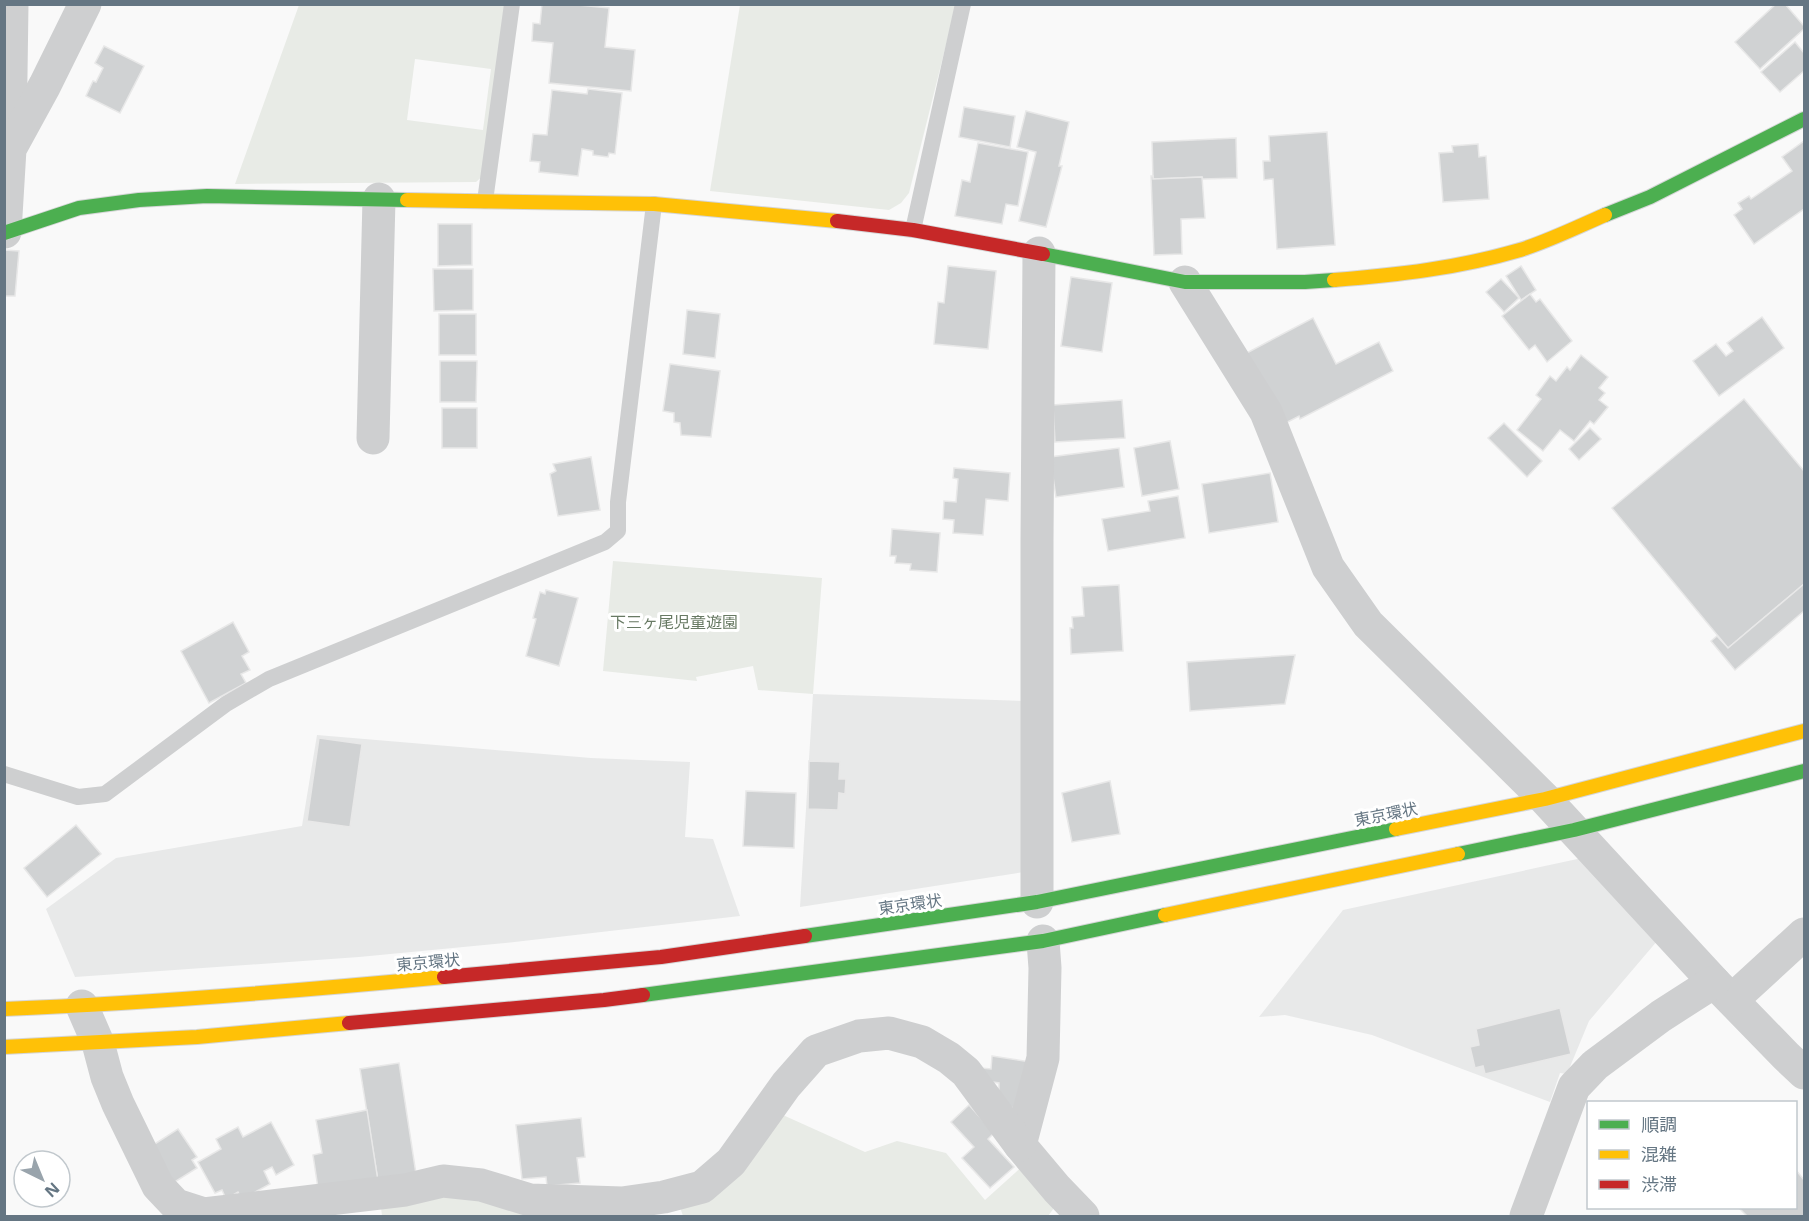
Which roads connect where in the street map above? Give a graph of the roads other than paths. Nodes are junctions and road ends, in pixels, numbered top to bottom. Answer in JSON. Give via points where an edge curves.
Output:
{"nodes":[{"id":1,"x":12,"y":4,"type":"edge"},
{"id":2,"x":84,"y":4,"type":"edge"},
{"id":3,"x":512,"y":4,"type":"edge"},
{"id":4,"x":963,"y":4,"type":"edge"},
{"id":5,"x":1804,"y":119,"type":"edge"},
{"id":6,"x":10,"y":149,"type":"junction"},
{"id":7,"x":379,"y":199,"type":"junction"},
{"id":8,"x":485,"y":201,"type":"junction"},
{"id":9,"x":654,"y":204,"type":"junction"},
{"id":10,"x":913,"y":230,"type":"junction"},
{"id":11,"x":5,"y":232,"type":"edge"},
{"id":12,"x":1039,"y":253,"type":"junction"},
{"id":13,"x":1185,"y":282,"type":"junction"},
{"id":14,"x":373,"y":438,"type":"dead end"},
{"id":15,"x":1804,"y":731,"type":"edge"},
{"id":16,"x":1804,"y":771,"type":"edge"},
{"id":17,"x":4,"y":774,"type":"edge"},
{"id":18,"x":1545,"y":799,"type":"junction"},
{"id":19,"x":1574,"y":830,"type":"junction"},
{"id":20,"x":1037,"y":902,"type":"junction"},
{"id":21,"x":1804,"y":934,"type":"edge"},
{"id":22,"x":1043,"y":941,"type":"junction"},
{"id":23,"x":1724,"y":991,"type":"junction"},
{"id":24,"x":82,"y":1006,"type":"junction"},
{"id":25,"x":4,"y":1009,"type":"edge"},
{"id":26,"x":98,"y":1043,"type":"junction"},
{"id":27,"x":4,"y":1047,"type":"edge"},
{"id":28,"x":1804,"y":1073,"type":"edge"},
{"id":29,"x":1020,"y":1144,"type":"junction"},
{"id":30,"x":1083,"y":1216,"type":"edge"},
{"id":31,"x":1526,"y":1216,"type":"edge"}],
"edges":[{"from":1,"to":6,"type":"street"},
{"from":2,"to":6,"type":"street"},
{"from":3,"to":8,"type":"lane"},
{"from":4,"to":10,"type":"lane"},
{"from":5,"to":13,"type":"main road","via":[[1650,197],[1522,249],[1462,265],[1305,282]]},
{"from":6,"to":11,"type":"street"},
{"from":7,"to":8,"type":"main road"},
{"from":7,"to":11,"type":"main road","via":[[207,196],[139,200],[79,208]]},
{"from":7,"to":14,"type":"street"},
{"from":8,"to":9,"type":"main road"},
{"from":9,"to":10,"type":"main road"},
{"from":9,"to":17,"type":"lane","via":[[618,502],[618,531],[605,542],[269,679],[226,705],[105,794],[78,797]]},
{"from":10,"to":12,"type":"main road"},
{"from":12,"to":13,"type":"main road"},
{"from":12,"to":20,"type":"street"},
{"from":13,"to":18,"type":"street","via":[[1266,412],[1328,567],[1368,624]]},
{"from":15,"to":18,"type":"main road","name":"東京環状"},
{"from":16,"to":19,"type":"main road"},
{"from":18,"to":19,"type":"street"},
{"from":18,"to":20,"type":"main road","name":"東京環状"},
{"from":19,"to":22,"type":"main road"},
{"from":19,"to":23,"type":"street"},
{"from":20,"to":24,"type":"main road","name":"東京環状","via":[[661,957]]},
{"from":21,"to":23,"type":"street"},
{"from":22,"to":26,"type":"main road","via":[[604,1000]]},
{"from":22,"to":29,"type":"street","via":[[1043,1058]]},
{"from":23,"to":28,"type":"street"},
{"from":23,"to":31,"type":"street","via":[[1651,1023],[1595,1065],[1574,1087]]},
{"from":24,"to":25,"type":"main road","name":"東京環状"},
{"from":24,"to":26,"type":"street"},
{"from":26,"to":27,"type":"main road"},
{"from":26,"to":29,"type":"street","via":[[118,1104],[158,1186],[176,1204],[204,1214],[405,1191],[443,1181],[481,1185],[530,1200],[622,1203],[702,1187],[731,1162],[786,1084],[816,1051],[859,1036],[889,1033],[922,1042],[966,1072]]},
{"from":29,"to":30,"type":"street"}]}
